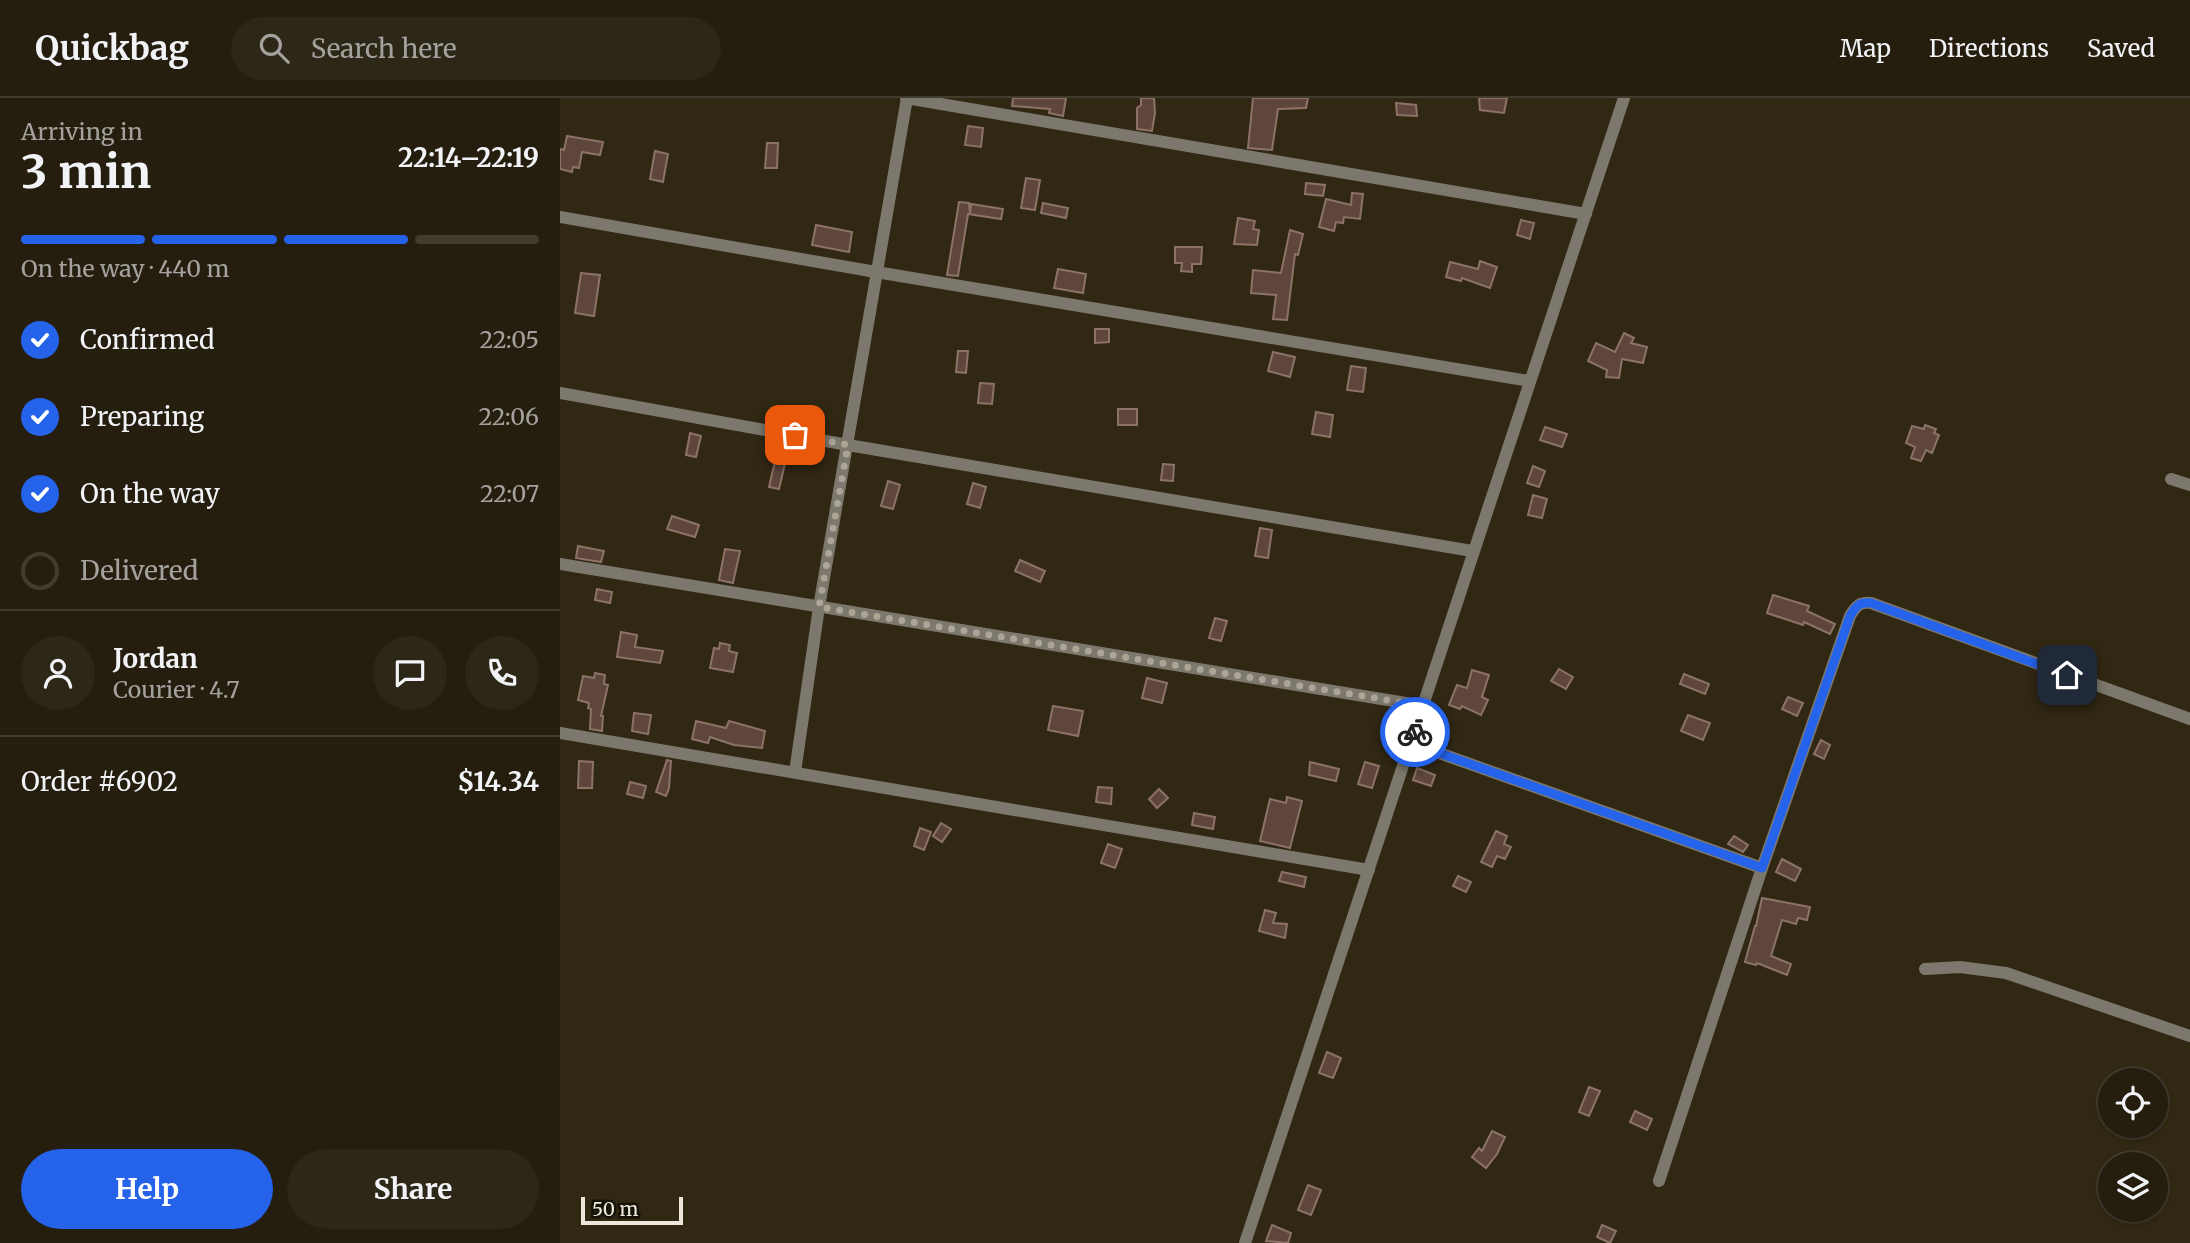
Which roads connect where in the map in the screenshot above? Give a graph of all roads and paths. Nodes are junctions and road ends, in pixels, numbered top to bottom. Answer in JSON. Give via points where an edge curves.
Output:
{"nodes":[{"id":1,"x":907,"y":98,"type":"edge"},
{"id":2,"x":1624,"y":98,"type":"edge"},
{"id":3,"x":1586,"y":214,"type":"junction"},
{"id":4,"x":560,"y":217,"type":"edge"},
{"id":5,"x":876,"y":272,"type":"junction"},
{"id":6,"x":1530,"y":381,"type":"junction"},
{"id":7,"x":560,"y":393,"type":"edge"},
{"id":8,"x":848,"y":445,"type":"junction"},
{"id":9,"x":2171,"y":479,"type":"dead end"},
{"id":10,"x":2190,"y":485,"type":"edge"},
{"id":11,"x":1472,"y":551,"type":"junction"},
{"id":12,"x":560,"y":564,"type":"edge"},
{"id":13,"x":819,"y":607,"type":"junction"},
{"id":14,"x":1424,"y":706,"type":"junction"},
{"id":15,"x":2190,"y":719,"type":"edge"},
{"id":16,"x":560,"y":733,"type":"edge"},
{"id":17,"x":1411,"y":743,"type":"junction"},
{"id":18,"x":795,"y":772,"type":"junction"},
{"id":19,"x":1762,"y":868,"type":"junction"},
{"id":20,"x":1369,"y":870,"type":"junction"},
{"id":21,"x":1925,"y":969,"type":"dead end"},
{"id":22,"x":2190,"y":1036,"type":"edge"},
{"id":23,"x":1659,"y":1181,"type":"dead end"},
{"id":24,"x":1245,"y":1243,"type":"edge"}],
"edges":[{"from":1,"to":3,"type":"street"},
{"from":1,"to":5,"type":"street"},
{"from":2,"to":3,"type":"street"},
{"from":3,"to":6,"type":"street"},
{"from":4,"to":5,"type":"street"},
{"from":5,"to":6,"type":"street"},
{"from":5,"to":8,"type":"street"},
{"from":6,"to":11,"type":"street"},
{"from":7,"to":8,"type":"street"},
{"from":8,"to":11,"type":"street"},
{"from":8,"to":13,"type":"street"},
{"from":9,"to":10,"type":"street"},
{"from":11,"to":14,"type":"street"},
{"from":12,"to":13,"type":"street"},
{"from":13,"to":14,"type":"street"},
{"from":13,"to":18,"type":"street"},
{"from":14,"to":17,"type":"street"},
{"from":15,"to":19,"type":"street","via":[[1862,602],[1850,616]]},
{"from":16,"to":18,"type":"street"},
{"from":17,"to":19,"type":"street"},
{"from":17,"to":20,"type":"street"},
{"from":18,"to":20,"type":"street"},
{"from":19,"to":23,"type":"street"},
{"from":20,"to":24,"type":"street"},
{"from":21,"to":22,"type":"street","via":[[1960,967],[2007,973]]}]}
